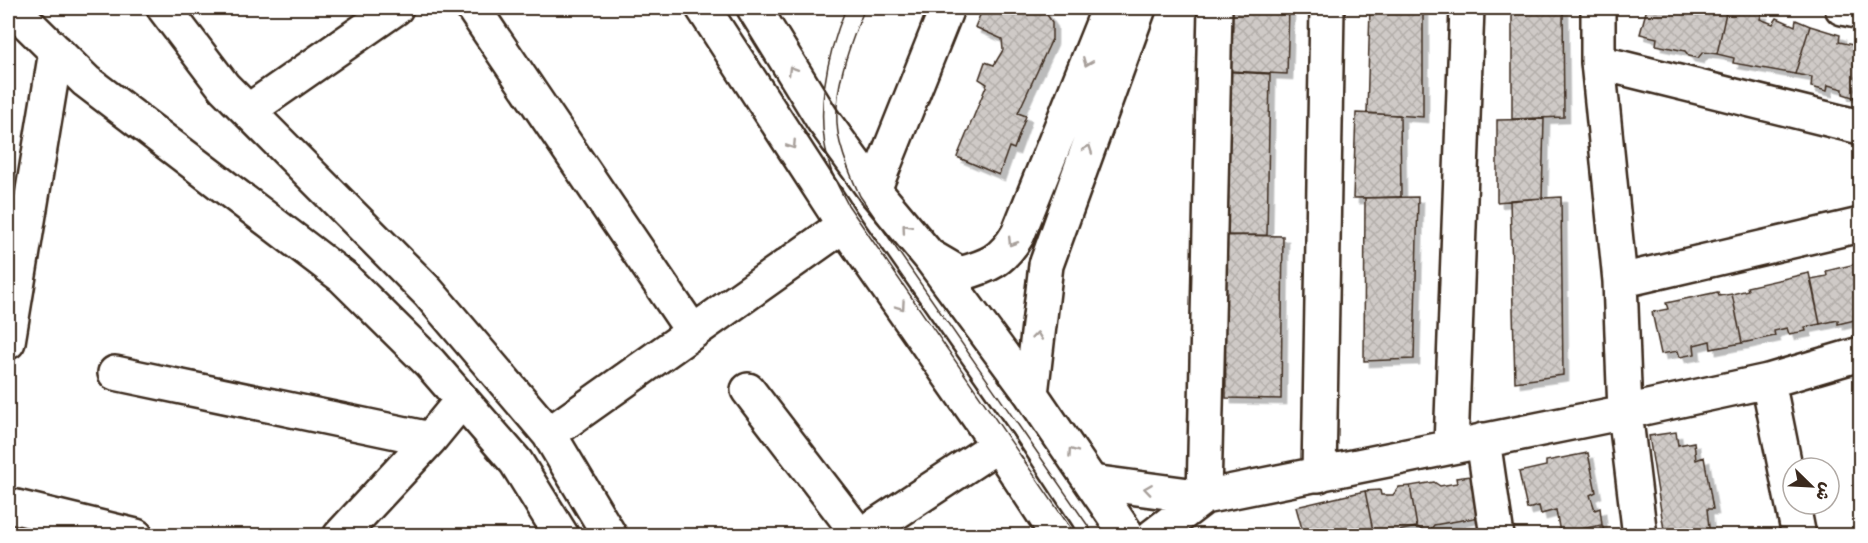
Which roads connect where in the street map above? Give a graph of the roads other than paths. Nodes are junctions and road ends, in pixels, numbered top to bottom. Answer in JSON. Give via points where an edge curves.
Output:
{"nodes":[{"id":1,"x":12,"y":8,"type":"edge"},
{"id":2,"x":396,"y":8,"type":"edge"},
{"id":3,"x":473,"y":8,"type":"edge"},
{"id":4,"x":703,"y":8,"type":"edge"},
{"id":5,"x":754,"y":8,"type":"edge"},
{"id":6,"x":947,"y":8,"type":"edge"},
{"id":7,"x":1108,"y":8,"type":"edge"},
{"id":8,"x":1139,"y":8,"type":"edge"},
{"id":9,"x":1215,"y":8,"type":"edge"},
{"id":10,"x":1327,"y":8,"type":"edge"},
{"id":11,"x":1467,"y":8,"type":"edge"},
{"id":12,"x":1598,"y":8,"type":"edge"},
{"id":13,"x":1842,"y":8,"type":"edge"},
{"id":14,"x":1860,"y":12,"type":"edge"},
{"id":15,"x":178,"y":13,"type":"edge"},
{"id":16,"x":56,"y":51,"type":"junction"},
{"id":17,"x":1598,"y":62,"type":"junction"},
{"id":18,"x":248,"y":111,"type":"junction"},
{"id":19,"x":1860,"y":127,"type":"edge"},
{"id":20,"x":874,"y":190,"type":"junction"},
{"id":21,"x":844,"y":225,"type":"junction"},
{"id":22,"x":1860,"y":225,"type":"edge"},
{"id":23,"x":929,"y":256,"type":"junction"},
{"id":24,"x":1620,"y":281,"type":"junction"},
{"id":25,"x":693,"y":332,"type":"junction"},
{"id":26,"x":8,"y":342,"type":"edge"},
{"id":27,"x":1860,"y":354,"type":"edge"},
{"id":28,"x":115,"y":373,"type":"dead end"},
{"id":29,"x":1768,"y":381,"type":"junction"},
{"id":30,"x":748,"y":390,"type":"dead end"},
{"id":31,"x":1031,"y":394,"type":"junction"},
{"id":32,"x":462,"y":400,"type":"junction"},
{"id":33,"x":1625,"y":412,"type":"junction"},
{"id":34,"x":549,"y":434,"type":"junction"},
{"id":35,"x":430,"y":439,"type":"junction"},
{"id":36,"x":1483,"y":440,"type":"junction"},
{"id":37,"x":998,"y":445,"type":"junction"},
{"id":38,"x":1451,"y":446,"type":"junction"},
{"id":39,"x":1318,"y":475,"type":"junction"},
{"id":40,"x":1092,"y":482,"type":"junction"},
{"id":41,"x":1204,"y":497,"type":"junction"},
{"id":42,"x":8,"y":505,"type":"edge"},
{"id":43,"x":558,"y":534,"type":"edge"},
{"id":44,"x":136,"y":536,"type":"edge"},
{"id":45,"x":340,"y":536,"type":"edge"},
{"id":46,"x":610,"y":536,"type":"edge"},
{"id":47,"x":860,"y":536,"type":"edge"},
{"id":48,"x":1058,"y":536,"type":"edge"},
{"id":49,"x":1128,"y":536,"type":"edge"},
{"id":50,"x":1153,"y":536,"type":"edge"},
{"id":51,"x":1497,"y":536,"type":"edge"},
{"id":52,"x":1640,"y":536,"type":"edge"},
{"id":53,"x":1799,"y":536,"type":"edge"}],
"edges":[{"from":1,"to":16,"type":"street"},
{"from":2,"to":18,"type":"street"},
{"from":3,"to":25,"type":"street"},
{"from":4,"to":21,"type":"street","one_way":true},
{"from":20,"to":5,"type":"street","one_way":true,"via":[[823,120]]},
{"from":6,"to":20,"type":"street"},
{"from":7,"to":23,"type":"street","one_way":true,"via":[[1009,249],[983,268],[960,274]]},
{"from":31,"to":8,"type":"street","one_way":true,"via":[[1046,265]]},
{"from":9,"to":41,"type":"street"},
{"from":10,"to":39,"type":"street"},
{"from":11,"to":38,"type":"street"},
{"from":12,"to":17,"type":"street"},
{"from":13,"to":14,"type":"street"},
{"from":15,"to":18,"type":"street","via":[[224,87]]},
{"from":16,"to":26,"type":"street"},
{"from":16,"to":32,"type":"street","via":[[86,81],[343,277]]},
{"from":17,"to":19,"type":"street"},
{"from":17,"to":24,"type":"street"},
{"from":18,"to":34,"type":"street","via":[[428,292]]},
{"from":23,"to":20,"type":"street","one_way":true},
{"from":21,"to":25,"type":"street"},
{"from":21,"to":37,"type":"street","one_way":true},
{"from":22,"to":24,"type":"street"},
{"from":23,"to":31,"type":"street"},
{"from":24,"to":33,"type":"street"},
{"from":25,"to":34,"type":"street"},
{"from":27,"to":29,"type":"street"},
{"from":28,"to":35,"type":"street"},
{"from":29,"to":33,"type":"street"},
{"from":29,"to":53,"type":"street"},
{"from":30,"to":47,"type":"street"},
{"from":40,"to":31,"type":"street","one_way":true},
{"from":32,"to":35,"type":"street"},
{"from":32,"to":43,"type":"street","via":[[516,462]]},
{"from":33,"to":36,"type":"street"},
{"from":33,"to":52,"type":"street"},
{"from":34,"to":46,"type":"street"},
{"from":35,"to":45,"type":"street"},
{"from":36,"to":38,"type":"street"},
{"from":36,"to":51,"type":"street"},
{"from":37,"to":47,"type":"street"},
{"from":37,"to":48,"type":"street"},
{"from":38,"to":39,"type":"street"},
{"from":39,"to":41,"type":"street"},
{"from":41,"to":40,"type":"street","one_way":true},
{"from":40,"to":49,"type":"street"},
{"from":41,"to":50,"type":"street"},
{"from":42,"to":44,"type":"street"}]}
